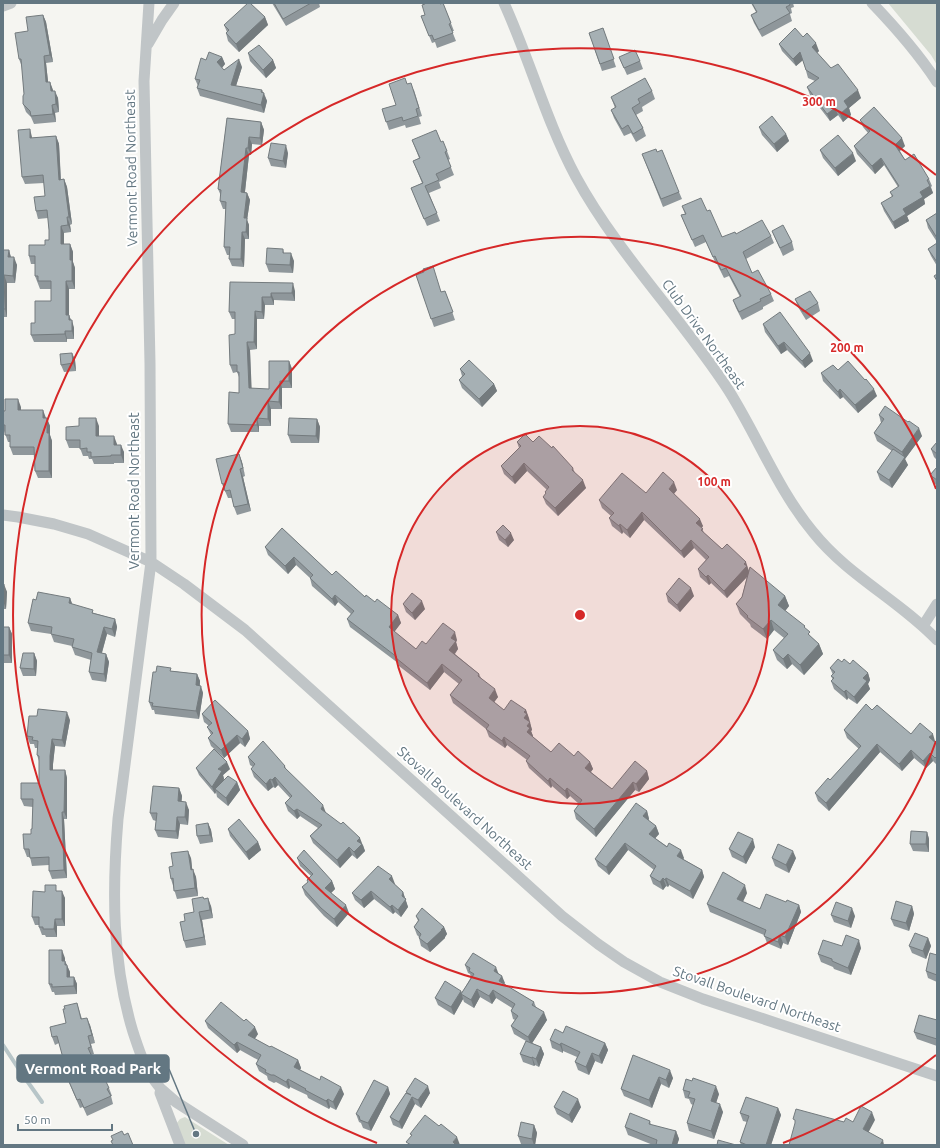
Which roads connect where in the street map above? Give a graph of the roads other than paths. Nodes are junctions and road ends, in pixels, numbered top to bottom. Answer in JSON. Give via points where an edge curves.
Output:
{"nodes":[{"id":1,"x":11,"y":3,"type":"edge"},
{"id":2,"x":149,"y":3,"type":"edge"},
{"id":3,"x":174,"y":3,"type":"edge"},
{"id":4,"x":504,"y":3,"type":"edge"},
{"id":5,"x":872,"y":3,"type":"edge"},
{"id":6,"x":3,"y":6,"type":"edge"},
{"id":7,"x":146,"y":48,"type":"junction"},
{"id":8,"x":937,"y":82,"type":"edge"},
{"id":9,"x":3,"y":515,"type":"edge"},
{"id":10,"x":151,"y":562,"type":"junction"},
{"id":11,"x":937,"y":604,"type":"edge"},
{"id":12,"x":923,"y":626,"type":"junction"},
{"id":13,"x":937,"y":640,"type":"edge"},
{"id":14,"x":937,"y":1076,"type":"edge"},
{"id":15,"x":161,"y":1089,"type":"junction"},
{"id":16,"x":180,"y":1145,"type":"edge"},
{"id":17,"x":243,"y":1145,"type":"edge"}],
"edges":[{"from":1,"to":6,"type":"street"},
{"from":2,"to":7,"type":"street","name":"Vermont Road Northeast"},
{"from":3,"to":7,"type":"street"},
{"from":4,"to":12,"type":"street","name":"Club Drive Northeast","via":[[557,138],[600,217],[710,363],[730,393],[793,504],[812,532],[841,562]]},
{"from":5,"to":8,"type":"street","via":[[916,52]]},
{"from":7,"to":10,"type":"street","name":"Vermont Road Northeast","via":[[144,81]]},
{"from":9,"to":10,"type":"street","name":"Stovall Boulevard Northeast","via":[[54,524],[88,534]]},
{"from":10,"to":14,"type":"street","name":"Stovall Boulevard Northeast","via":[[246,630],[556,911],[624,962],[660,982],[703,999]]},
{"from":10,"to":15,"type":"street","name":"Vermont Road Northeast","via":[[118,819],[114,893],[117,957],[127,1011],[143,1063]]},
{"from":11,"to":12,"type":"street"},
{"from":12,"to":13,"type":"street","name":"Club Drive Northeast"},
{"from":15,"to":16,"type":"street","name":"Vermont Road Northeast","via":[[160,1093]]},
{"from":15,"to":17,"type":"street","name":"Vermont Road Northeast","via":[[176,1102]]}]}
